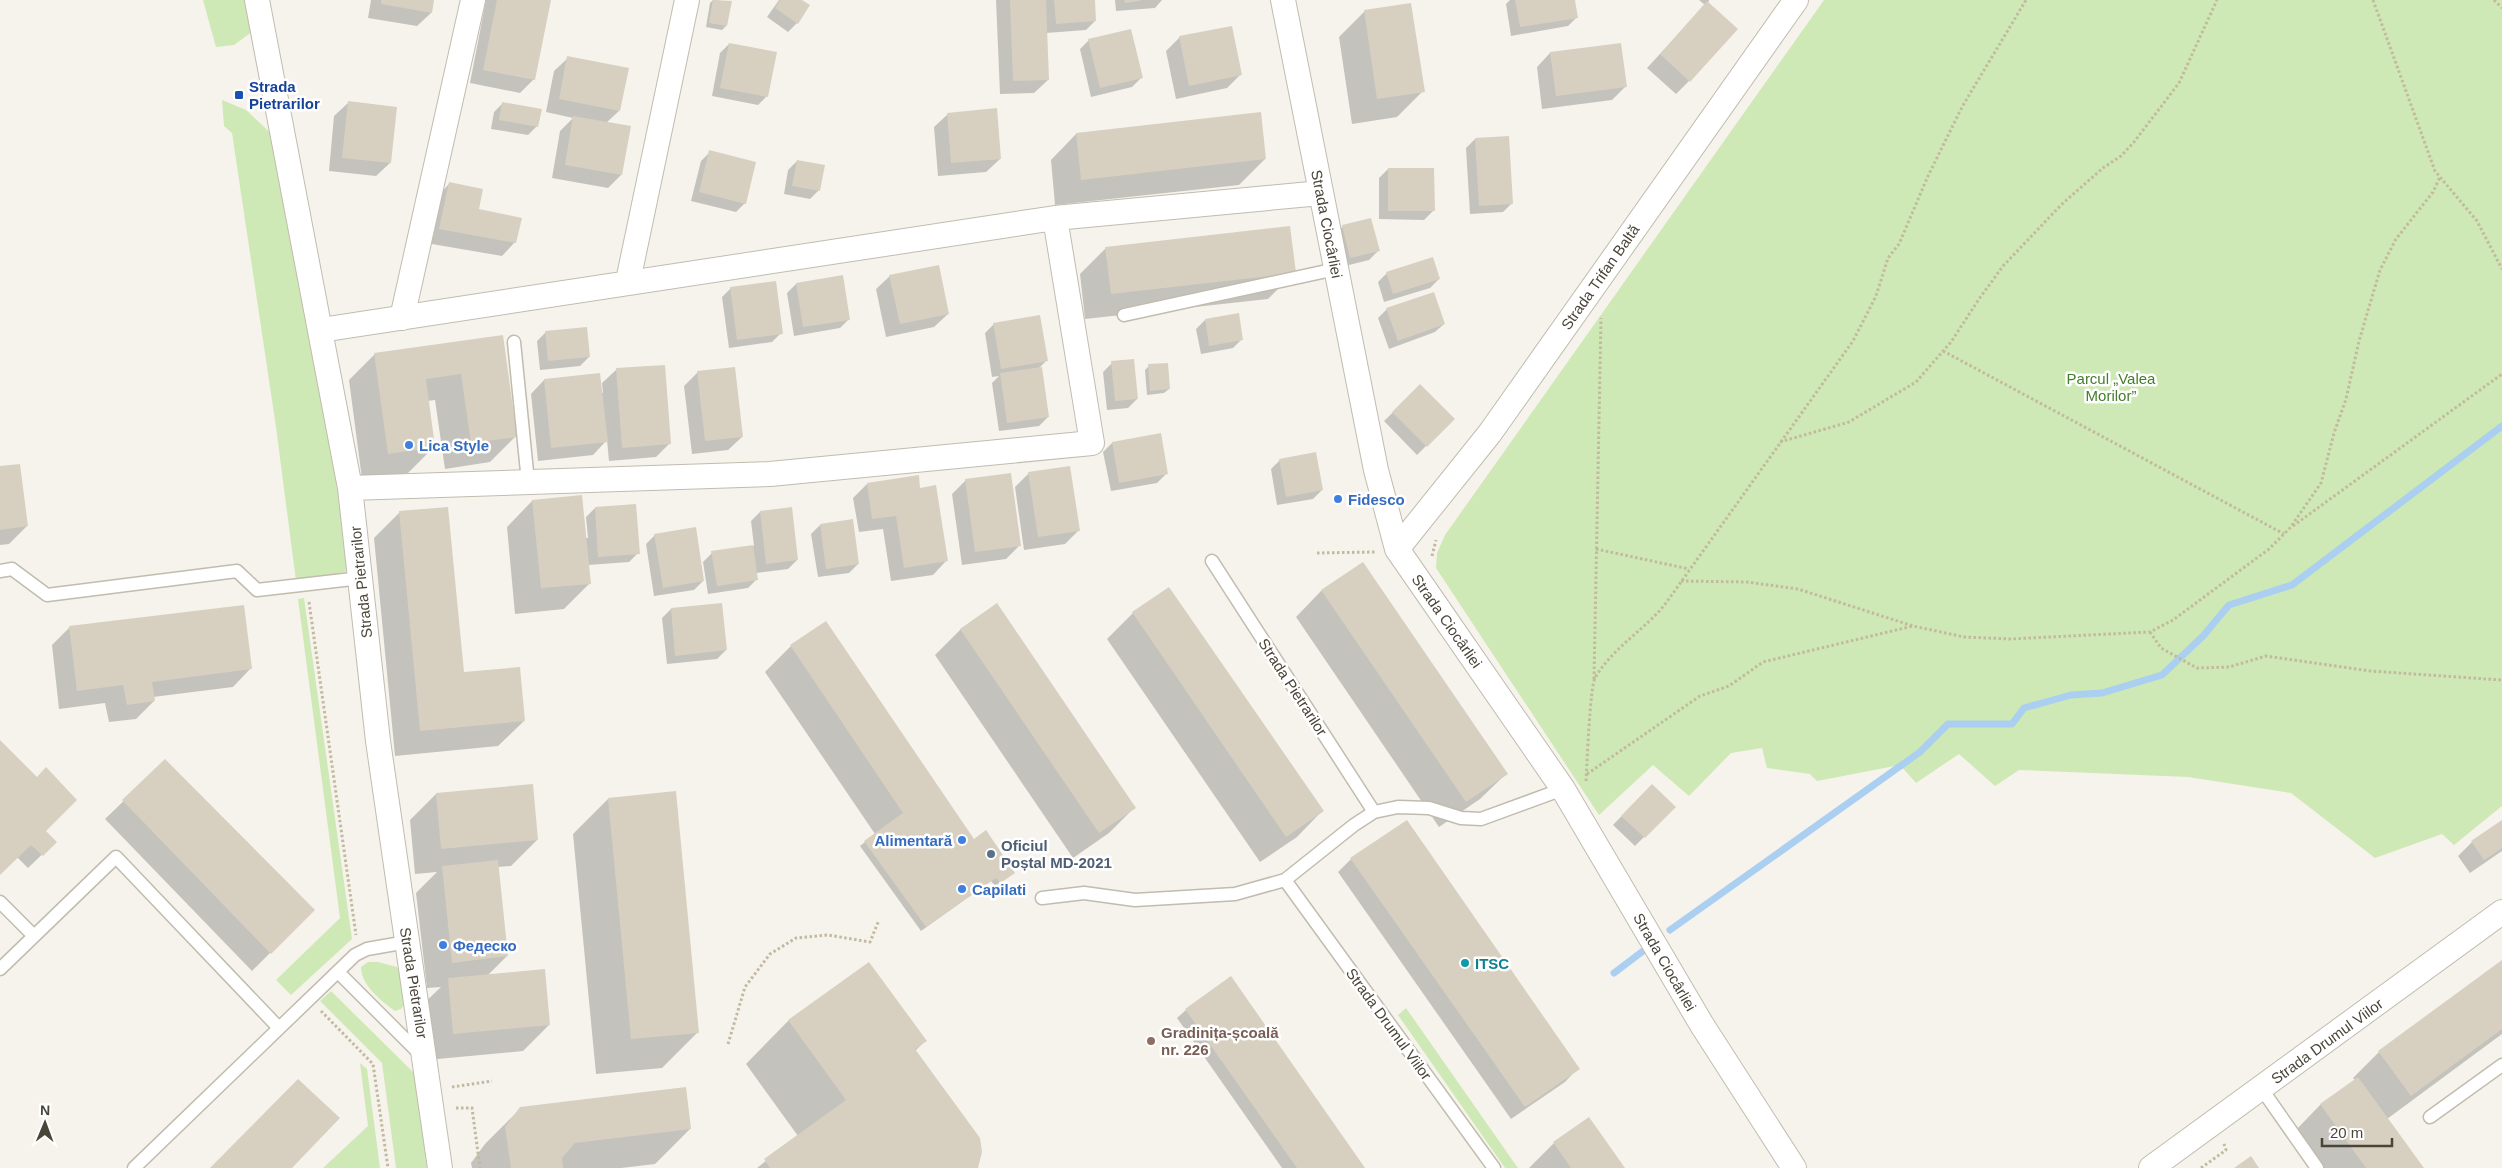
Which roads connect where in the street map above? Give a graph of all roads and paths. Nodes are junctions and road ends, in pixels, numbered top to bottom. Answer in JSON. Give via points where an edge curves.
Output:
{"nodes":[{"id":1,"x":257,"y":0,"type":"edge"},
{"id":2,"x":472,"y":0,"type":"edge"},
{"id":3,"x":687,"y":0,"type":"edge"},
{"id":4,"x":1283,"y":0,"type":"edge"},
{"id":5,"x":1796,"y":0,"type":"edge"},
{"id":6,"x":2026,"y":0,"type":"edge"},
{"id":7,"x":2218,"y":0,"type":"edge"},
{"id":8,"x":2373,"y":0,"type":"edge"},
{"id":9,"x":2494,"y":0,"type":"edge"},
{"id":10,"x":2502,"y":8,"type":"edge"},
{"id":11,"x":2440,"y":177,"type":"junction"},
{"id":12,"x":1321,"y":193,"type":"junction"},
{"id":13,"x":1055,"y":218,"type":"junction"},
{"id":14,"x":1336,"y":269,"type":"junction"},
{"id":15,"x":2502,"y":269,"type":"edge"},
{"id":16,"x":628,"y":281,"type":"junction"},
{"id":17,"x":1124,"y":315,"type":"dead end"},
{"id":18,"x":1601,"y":315,"type":"dead end"},
{"id":19,"x":402,"y":318,"type":"junction"},
{"id":20,"x":321,"y":330,"type":"junction"},
{"id":21,"x":514,"y":342,"type":"dead end"},
{"id":22,"x":1943,"y":351,"type":"junction"},
{"id":23,"x":2502,"y":374,"type":"edge"},
{"id":24,"x":1780,"y":442,"type":"junction"},
{"id":25,"x":528,"y":482,"type":"junction"},
{"id":26,"x":350,"y":488,"type":"junction"},
{"id":27,"x":2290,"y":528,"type":"junction"},
{"id":28,"x":2284,"y":534,"type":"junction"},
{"id":29,"x":1397,"y":549,"type":"junction"},
{"id":30,"x":1596,"y":549,"type":"junction"},
{"id":31,"x":1212,"y":561,"type":"dead end"},
{"id":32,"x":1689,"y":569,"type":"junction"},
{"id":33,"x":0,"y":571,"type":"edge"},
{"id":34,"x":361,"y":578,"type":"junction"},
{"id":35,"x":1681,"y":580,"type":"junction"},
{"id":36,"x":306,"y":584,"type":"junction"},
{"id":37,"x":1913,"y":626,"type":"junction"},
{"id":38,"x":2150,"y":632,"type":"junction"},
{"id":39,"x":1594,"y":680,"type":"junction"},
{"id":40,"x":2502,"y":680,"type":"edge"},
{"id":41,"x":1586,"y":774,"type":"junction"},
{"id":42,"x":1586,"y":783,"type":"dead end"},
{"id":43,"x":1563,"y":789,"type":"junction"},
{"id":44,"x":1374,"y":812,"type":"junction"},
{"id":45,"x":1285,"y":880,"type":"junction"},
{"id":46,"x":1042,"y":898,"type":"dead end"},
{"id":47,"x":0,"y":902,"type":"edge"},
{"id":48,"x":2502,"y":912,"type":"edge"},
{"id":49,"x":880,"y":920,"type":"dead end"},
{"id":50,"x":34,"y":936,"type":"junction"},
{"id":51,"x":407,"y":942,"type":"junction"},
{"id":52,"x":359,"y":954,"type":"junction"},
{"id":53,"x":0,"y":968,"type":"edge"},
{"id":54,"x":338,"y":972,"type":"junction"},
{"id":55,"x":309,"y":999,"type":"junction"},
{"id":56,"x":279,"y":1028,"type":"junction"},
{"id":57,"x":728,"y":1044,"type":"dead end"},
{"id":58,"x":425,"y":1059,"type":"junction"},
{"id":59,"x":2502,"y":1064,"type":"edge"},
{"id":60,"x":492,"y":1080,"type":"dead end"},
{"id":61,"x":2261,"y":1088,"type":"junction"},
{"id":62,"x":449,"y":1090,"type":"dead end"},
{"id":63,"x":451,"y":1106,"type":"dead end"},
{"id":64,"x":2430,"y":1118,"type":"dead end"},
{"id":65,"x":2224,"y":1142,"type":"dead end"},
{"id":66,"x":134,"y":1168,"type":"edge"},
{"id":67,"x":388,"y":1168,"type":"edge"},
{"id":68,"x":440,"y":1168,"type":"edge"},
{"id":69,"x":480,"y":1168,"type":"edge"},
{"id":70,"x":1494,"y":1168,"type":"edge"},
{"id":71,"x":1794,"y":1168,"type":"edge"},
{"id":72,"x":2151,"y":1168,"type":"edge"},
{"id":73,"x":2201,"y":1168,"type":"edge"},
{"id":74,"x":2317,"y":1168,"type":"edge"}],
"edges":[{"from":1,"to":20,"type":"street","name":"Strada Pietrarilor"},
{"from":2,"to":19,"type":"street"},
{"from":3,"to":16,"type":"street"},
{"from":4,"to":12,"type":"street","name":"Strada Ciocârliei"},
{"from":5,"to":29,"type":"street","name":"Strada Trifan Baltă","via":[[1490,433]]},
{"from":6,"to":24,"type":"path","via":[[1962,107],[1899,244],[1888,258],[1876,296],[1854,341]]},
{"from":7,"to":22,"type":"path","via":[[2179,83],[2134,142],[2062,204],[2003,266]]},
{"from":8,"to":11,"type":"path","via":[[2435,171]]},
{"from":9,"to":10,"type":"path"},
{"from":11,"to":15,"type":"path","via":[[2477,221]]},
{"from":11,"to":27,"type":"path","via":[[2433,192],[2396,239],[2380,270],[2321,483]]},
{"from":12,"to":13,"type":"street"},
{"from":12,"to":14,"type":"street","name":"Strada Ciocârliei"},
{"from":13,"to":16,"type":"street"},
{"from":13,"to":25,"type":"street","via":[[1092,443],[770,474]]},
{"from":14,"to":17,"type":"lane"},
{"from":14,"to":29,"type":"street","name":"Strada Ciocârliei","via":[[1376,470]]},
{"from":16,"to":19,"type":"street"},
{"from":18,"to":30,"type":"path"},
{"from":19,"to":20,"type":"street"},
{"from":20,"to":26,"type":"street","name":"Strada Pietrarilor"},
{"from":21,"to":25,"type":"lane"},
{"from":22,"to":24,"type":"path","via":[[1916,382],[1849,422]]},
{"from":22,"to":28,"type":"path"},
{"from":23,"to":27,"type":"path"},
{"from":24,"to":32,"type":"path"},
{"from":25,"to":26,"type":"street"},
{"from":26,"to":34,"type":"street","name":"Strada Pietrarilor"},
{"from":27,"to":28,"type":"path"},
{"from":28,"to":38,"type":"path","via":[[2270,549],[2209,595]]},
{"from":29,"to":43,"type":"street","name":"Strada Ciocârliei"},
{"from":30,"to":32,"type":"path"},
{"from":30,"to":39,"type":"path"},
{"from":31,"to":44,"type":"lane","name":"Strada Pietrarilor"},
{"from":32,"to":35,"type":"path"},
{"from":33,"to":36,"type":"lane","via":[[12,569],[47,595],[237,571],[257,590]]},
{"from":34,"to":36,"type":"lane"},
{"from":34,"to":51,"type":"street","name":"Strada Pietrarilor","via":[[378,741]]},
{"from":35,"to":37,"type":"path","via":[[1747,582],[1798,589]]},
{"from":35,"to":39,"type":"path","via":[[1653,619],[1630,637]]},
{"from":36,"to":52,"type":"path"},
{"from":37,"to":38,"type":"path","via":[[1964,637],[2011,639]]},
{"from":37,"to":41,"type":"path","via":[[1763,662],[1729,686],[1700,696]]},
{"from":38,"to":40,"type":"path","via":[[2165,651],[2197,668],[2229,668],[2266,656],[2370,671]]},
{"from":39,"to":41,"type":"path"},
{"from":41,"to":42,"type":"path"},
{"from":43,"to":44,"type":"lane","via":[[1481,819],[1461,818],[1429,808],[1398,807]]},
{"from":43,"to":71,"type":"street","name":"Strada Ciocârliei","via":[[1702,1025]]},
{"from":44,"to":45,"type":"lane"},
{"from":45,"to":46,"type":"lane","via":[[1235,894],[1135,900],[1084,893]]},
{"from":45,"to":70,"type":"lane","name":"Strada Drumul Viilor"},
{"from":47,"to":50,"type":"lane"},
{"from":48,"to":61,"type":"street","name":"Strada Drumul Viilor"},
{"from":49,"to":57,"type":"path","via":[[870,942],[828,935],[796,938],[770,954],[745,987]]},
{"from":50,"to":53,"type":"lane"},
{"from":50,"to":56,"type":"lane","via":[[116,857]]},
{"from":51,"to":52,"type":"lane","via":[[367,948]]},
{"from":51,"to":58,"type":"street","name":"Strada Pietrarilor"},
{"from":52,"to":54,"type":"lane"},
{"from":54,"to":55,"type":"lane"},
{"from":54,"to":58,"type":"lane"},
{"from":55,"to":56,"type":"lane"},
{"from":55,"to":67,"type":"path","via":[[373,1064]]},
{"from":56,"to":66,"type":"lane"},
{"from":58,"to":68,"type":"street","name":"Strada Pietrarilor"},
{"from":59,"to":64,"type":"lane"},
{"from":60,"to":62,"type":"path","via":[[461,1084]]},
{"from":61,"to":72,"type":"street","name":"Strada Drumul Viilor"},
{"from":61,"to":74,"type":"lane"},
{"from":63,"to":69,"type":"path","via":[[472,1108]]},
{"from":65,"to":73,"type":"path","via":[[2226,1150]]}]}
